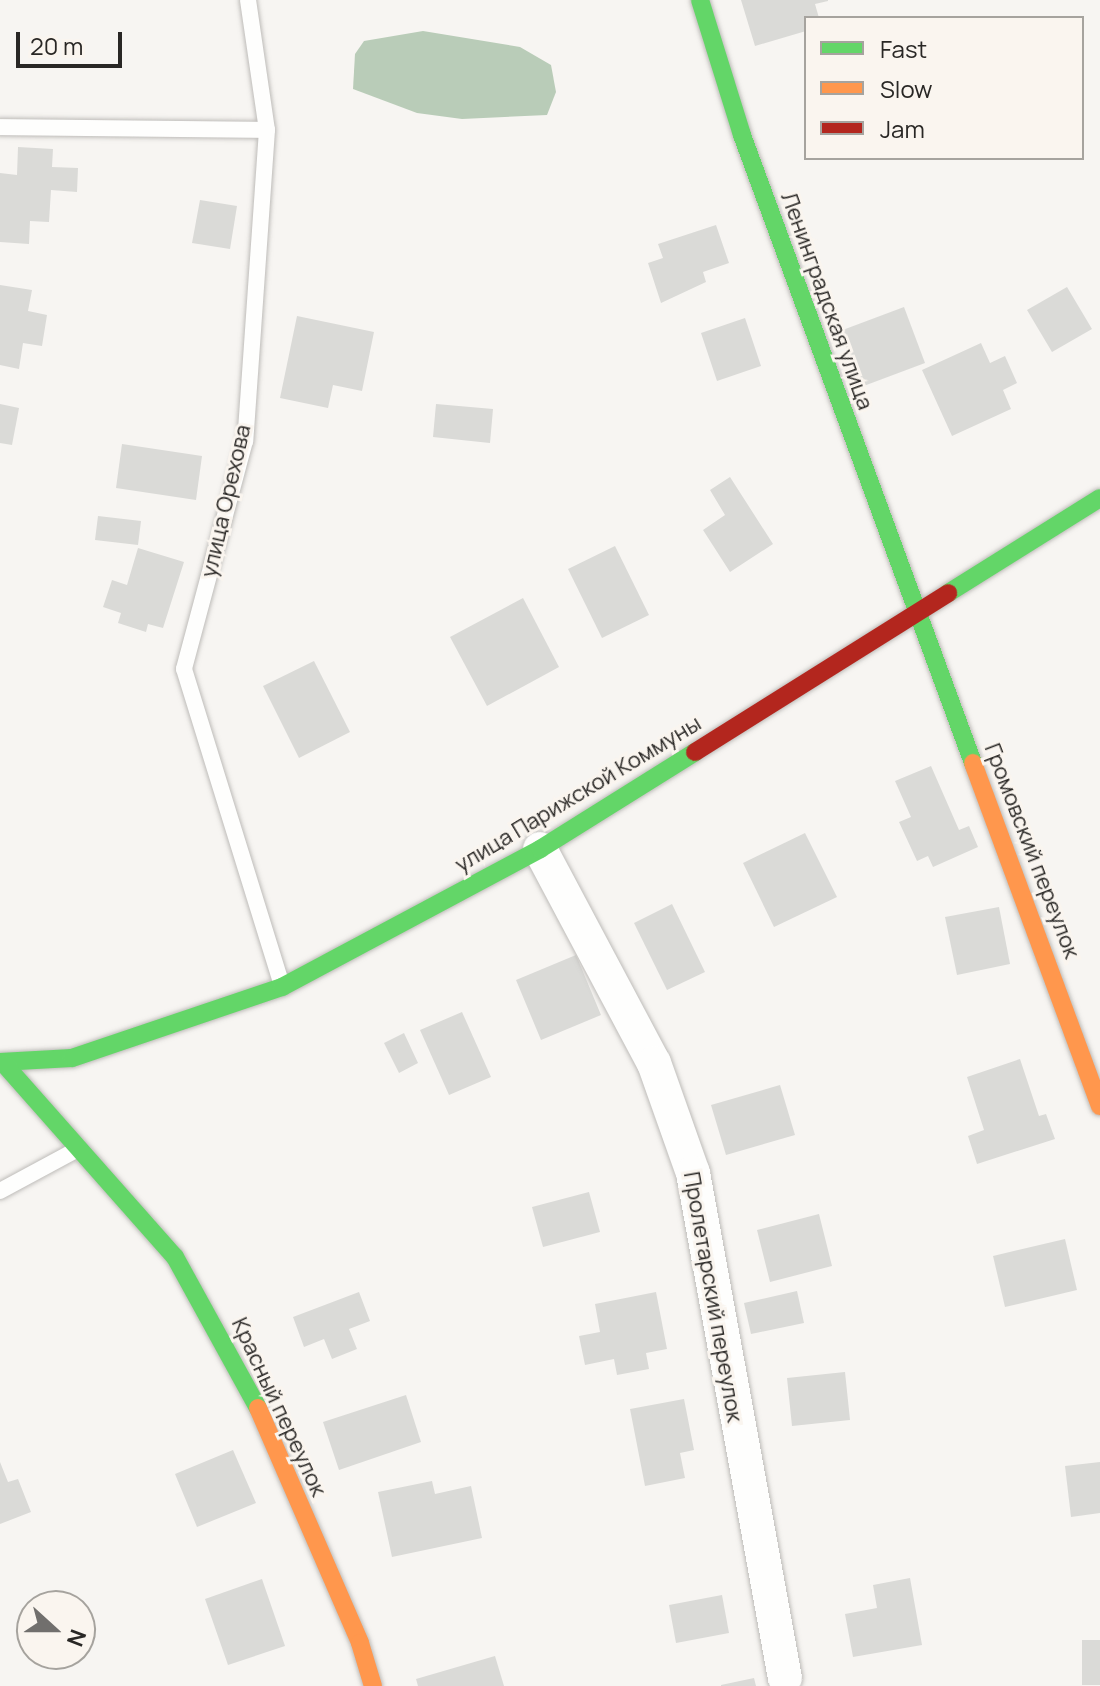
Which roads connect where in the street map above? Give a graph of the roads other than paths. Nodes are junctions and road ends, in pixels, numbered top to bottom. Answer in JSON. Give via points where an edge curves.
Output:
{"nodes":[{"id":1,"x":248,"y":0,"type":"edge"},
{"id":2,"x":700,"y":0,"type":"edge"},
{"id":3,"x":0,"y":127,"type":"edge"},
{"id":4,"x":267,"y":130,"type":"junction"},
{"id":5,"x":1100,"y":498,"type":"edge"},
{"id":6,"x":915,"y":615,"type":"junction"},
{"id":7,"x":540,"y":849,"type":"junction"},
{"id":8,"x":282,"y":987,"type":"junction"},
{"id":9,"x":3,"y":1063,"type":"edge"},
{"id":10,"x":1100,"y":1106,"type":"edge"},
{"id":11,"x":80,"y":1148,"type":"junction"},
{"id":12,"x":0,"y":1191,"type":"edge"},
{"id":13,"x":785,"y":1678,"type":"dead end"},
{"id":14,"x":373,"y":1686,"type":"edge"}],
"edges":[{"from":1,"to":4,"type":"lane","name":"улица Орехова"},
{"from":2,"to":6,"type":"street","name":"Ленинградская улица","via":[[742,135]]},
{"from":3,"to":4,"type":"lane"},
{"from":4,"to":8,"type":"lane","name":"улица Орехова","via":[[245,441],[184,669]]},
{"from":5,"to":6,"type":"street","name":"улица Парижской Коммуны"},
{"from":6,"to":7,"type":"street","name":"улица Парижской Коммуны"},
{"from":6,"to":10,"type":"street","name":"Громовский переулок","via":[[1051,963]]},
{"from":7,"to":8,"type":"street","name":"улица Парижской Коммуны"},
{"from":7,"to":13,"type":"street","name":"Пролетарский переулок","via":[[654,1063],[693,1173]]},
{"from":8,"to":9,"type":"street","name":"улица Парижской Коммуны","via":[[72,1058]]},
{"from":9,"to":11,"type":"street","name":"Красный переулок"},
{"from":11,"to":12,"type":"lane"},
{"from":11,"to":14,"type":"street","name":"Красный переулок","via":[[175,1257],[240,1368],[360,1643]]}]}
